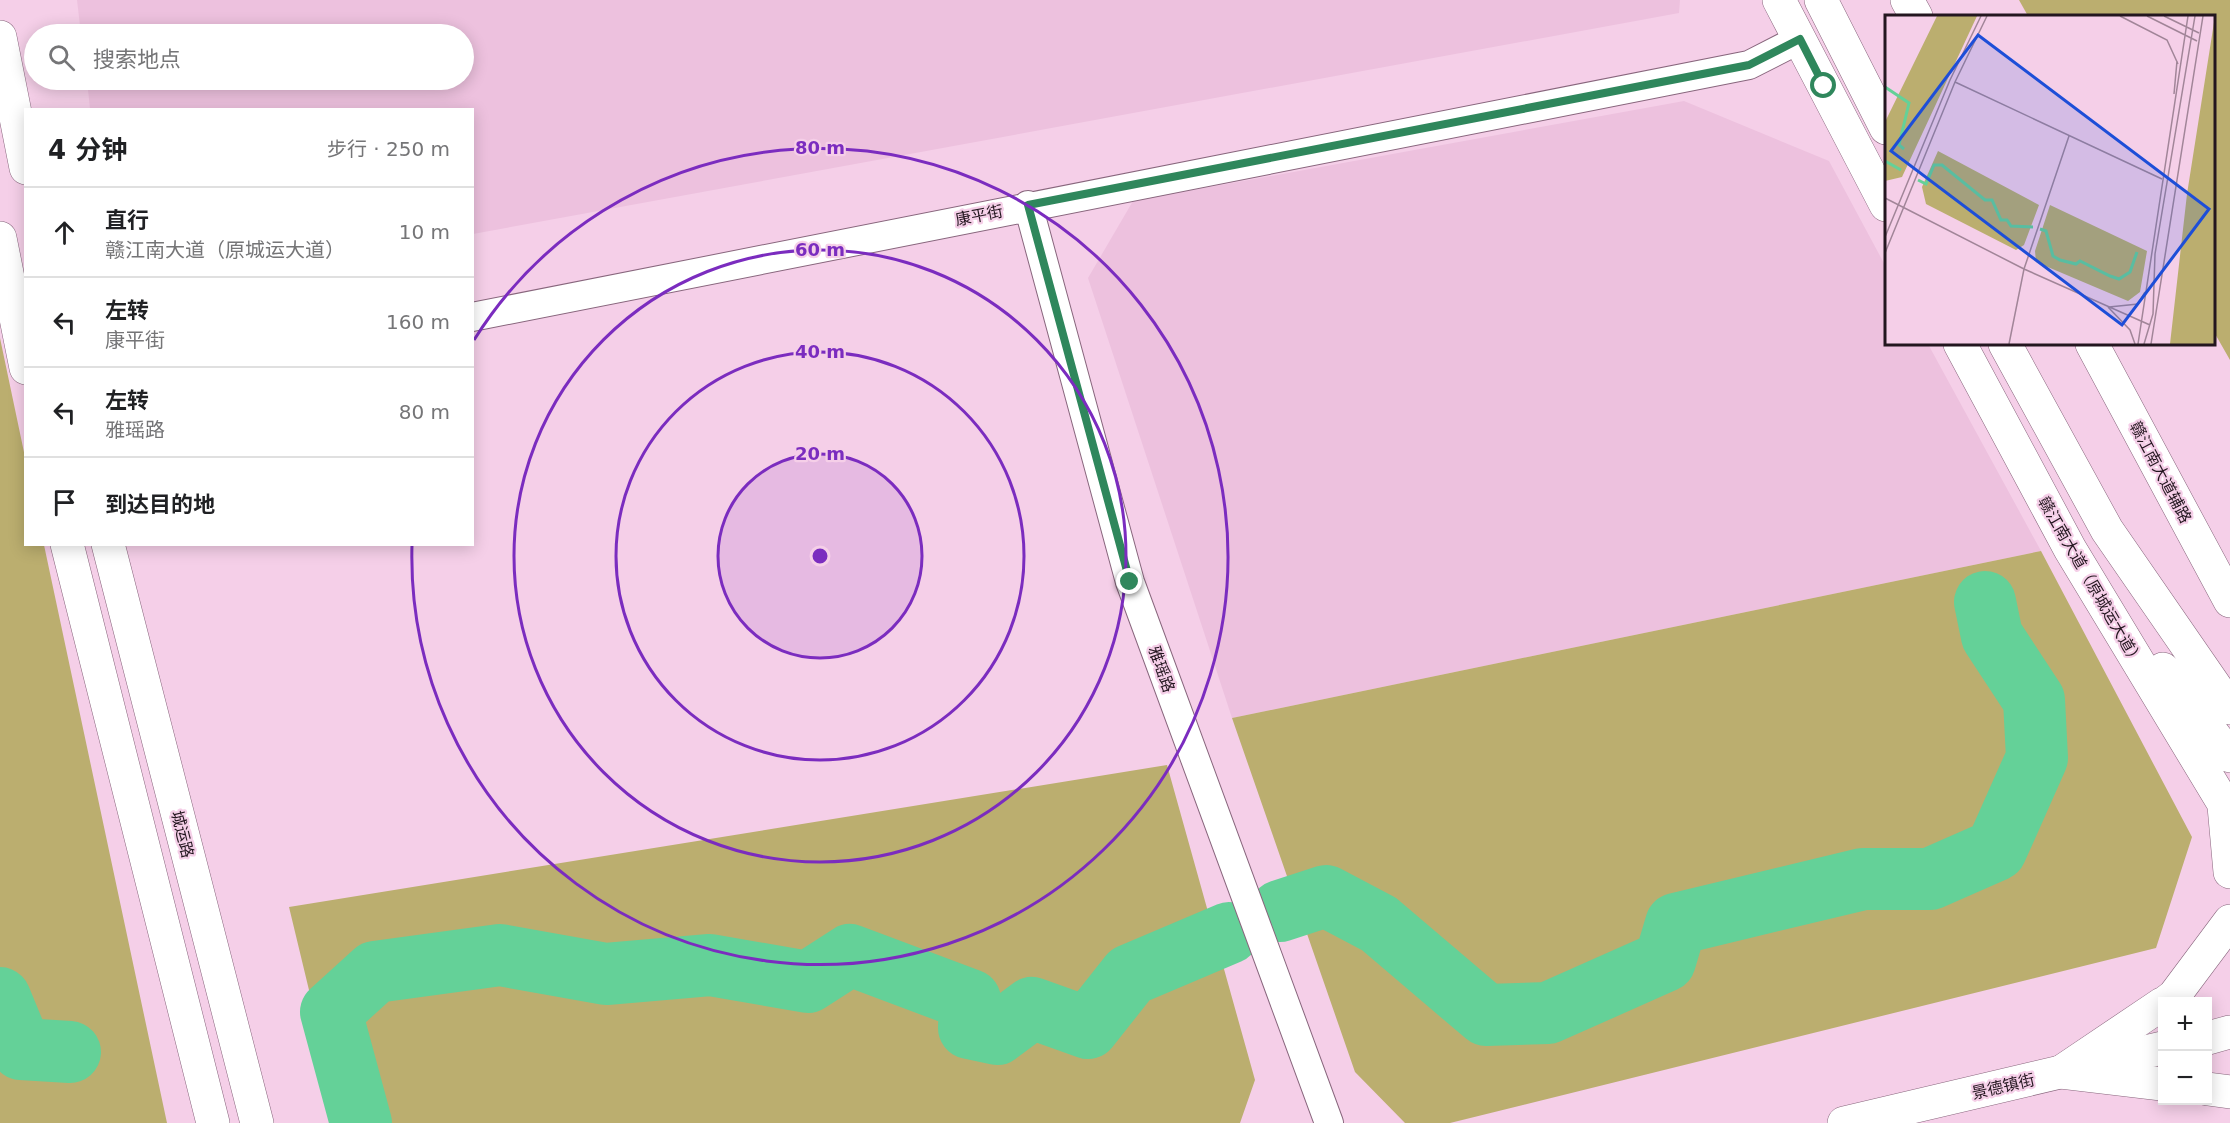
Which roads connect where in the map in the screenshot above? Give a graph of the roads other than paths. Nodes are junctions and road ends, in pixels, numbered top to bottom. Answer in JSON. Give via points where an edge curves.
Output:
{"nodes":[{"id":1,"x":1779,"y":0,"type":"edge"},
{"id":2,"x":1821,"y":0,"type":"edge"},
{"id":3,"x":1907,"y":0,"type":"edge"},
{"id":4,"x":1915,"y":15,"type":"edge"},
{"id":5,"x":0,"y":37,"type":"edge"},
{"id":6,"x":1800,"y":39,"type":"junction"},
{"id":7,"x":1885,"y":124,"type":"edge"},
{"id":8,"x":24,"y":158,"type":"edge"},
{"id":9,"x":1885,"y":201,"type":"edge"},
{"id":10,"x":1028,"y":205,"type":"junction"},
{"id":11,"x":0,"y":238,"type":"edge"},
{"id":12,"x":474,"y":316,"type":"edge"},
{"id":13,"x":1961,"y":345,"type":"edge"},
{"id":14,"x":2006,"y":345,"type":"edge"},
{"id":15,"x":2093,"y":345,"type":"edge"},
{"id":16,"x":24,"y":358,"type":"edge"},
{"id":17,"x":69,"y":546,"type":"edge"},
{"id":18,"x":109,"y":546,"type":"edge"},
{"id":19,"x":2070,"y":549,"type":"junction"},
{"id":20,"x":2230,"y":601,"type":"edge"},
{"id":21,"x":2230,"y":708,"type":"edge"},
{"id":22,"x":2230,"y":756,"type":"edge"},
{"id":23,"x":2227,"y":810,"type":"edge"},
{"id":24,"x":2230,"y":872,"type":"edge"},
{"id":25,"x":2230,"y":921,"type":"edge"},
{"id":26,"x":2173,"y":997,"type":"edge"},
{"id":27,"x":2158,"y":1007,"type":"edge"},
{"id":28,"x":2230,"y":1032,"type":"edge"},
{"id":29,"x":2212,"y":1037,"type":"edge"},
{"id":30,"x":2158,"y":1049,"type":"edge"},
{"id":31,"x":2061,"y":1072,"type":"junction"},
{"id":32,"x":2158,"y":1083,"type":"edge"},
{"id":33,"x":2212,"y":1090,"type":"edge"},
{"id":34,"x":2230,"y":1092,"type":"edge"},
{"id":35,"x":213,"y":1123,"type":"edge"},
{"id":36,"x":257,"y":1123,"type":"edge"},
{"id":37,"x":1329,"y":1123,"type":"edge"},
{"id":38,"x":1844,"y":1123,"type":"edge"}],
"edges":[{"from":1,"to":6,"type":"street"},
{"from":2,"to":7,"type":"street"},
{"from":3,"to":4,"type":"street"},
{"from":5,"to":8,"type":"street"},
{"from":6,"to":9,"type":"street"},
{"from":6,"to":10,"type":"street","name":"康平街","via":[[1749,65]]},
{"from":10,"to":12,"type":"street","name":"康平街"},
{"from":10,"to":37,"type":"street","name":"雅瑶路","via":[[1130,582]]},
{"from":11,"to":16,"type":"street"},
{"from":13,"to":19,"type":"street","name":"赣江南大道（原城运大道）"},
{"from":14,"to":21,"type":"street","via":[[2107,530]]},
{"from":15,"to":20,"type":"street","name":"赣江南大道辅路"},
{"from":17,"to":35,"type":"street"},
{"from":18,"to":36,"type":"street","name":"城运路"},
{"from":19,"to":22,"type":"street"},
{"from":19,"to":23,"type":"street","name":"赣江南大道（原城运大道）"},
{"from":23,"to":24,"type":"street"},
{"from":25,"to":26,"type":"street"},
{"from":27,"to":31,"type":"street"},
{"from":28,"to":29,"type":"street"},
{"from":30,"to":31,"type":"street","name":"景德镇街"},
{"from":31,"to":32,"type":"street"},
{"from":31,"to":38,"type":"street","name":"景德镇街"},
{"from":33,"to":34,"type":"street"}]}
